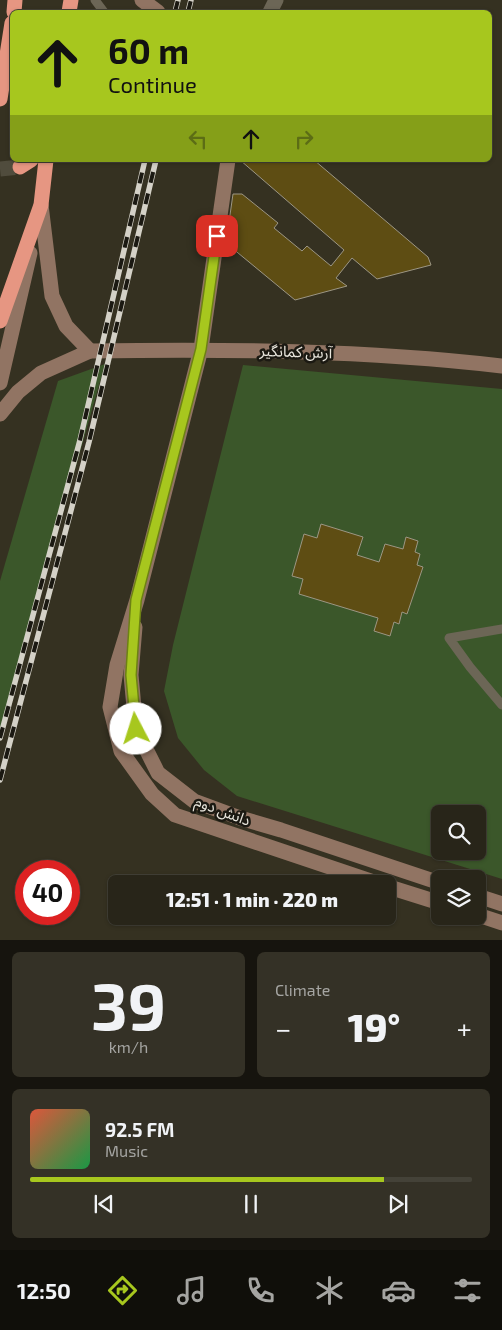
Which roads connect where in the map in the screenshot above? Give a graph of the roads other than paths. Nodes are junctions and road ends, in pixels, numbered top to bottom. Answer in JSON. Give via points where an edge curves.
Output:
{"nodes":[{"id":1,"x":142,"y":0,"type":"edge"},
{"id":2,"x":155,"y":10,"type":"edge"},
{"id":3,"x":10,"y":36,"type":"edge"},
{"id":4,"x":0,"y":99,"type":"edge"},
{"id":5,"x":46,"y":162,"type":"edge"},
{"id":6,"x":228,"y":162,"type":"edge"},
{"id":7,"x":41,"y":205,"type":"junction"},
{"id":8,"x":0,"y":321,"type":"edge"},
{"id":9,"x":201,"y":349,"type":"junction"},
{"id":10,"x":90,"y":351,"type":"junction"},
{"id":11,"x":502,"y":366,"type":"edge"},
{"id":12,"x":0,"y":383,"type":"edge"},
{"id":13,"x":0,"y":414,"type":"edge"},
{"id":14,"x":136,"y":600,"type":"junction"},
{"id":15,"x":502,"y":629,"type":"edge"},
{"id":16,"x":502,"y":705,"type":"edge"},
{"id":17,"x":353,"y":875,"type":"edge"},
{"id":18,"x":431,"y":880,"type":"edge"},
{"id":19,"x":396,"y":889,"type":"edge"},
{"id":20,"x":486,"y":899,"type":"edge"},
{"id":21,"x":431,"y":900,"type":"edge"},
{"id":22,"x":502,"y":904,"type":"edge"},
{"id":23,"x":486,"y":918,"type":"edge"},
{"id":24,"x":502,"y":923,"type":"edge"}],
"edges":[{"from":1,"to":2,"type":"street"},
{"from":3,"to":4,"type":"highway"},
{"from":5,"to":7,"type":"highway"},
{"from":6,"to":9,"type":"street"},
{"from":7,"to":8,"type":"highway"},
{"from":7,"to":10,"type":"street","via":[[52,296],[66,326]]},
{"from":7,"to":12,"type":"street"},
{"from":9,"to":10,"type":"street","name":"آرش کمانگیر"},
{"from":9,"to":11,"type":"street","name":"آرش کمانگیر","via":[[314,351]]},
{"from":9,"to":14,"type":"street"},
{"from":10,"to":13,"type":"street","via":[[41,373],[18,392]]},
{"from":14,"to":17,"type":"street","name":"دانش دوم","via":[[117,665],[110,707],[121,751],[152,794],[174,815]]},
{"from":14,"to":18,"type":"street","name":"دانش دوم","via":[[131,675],[136,729],[158,774],[194,801]]},
{"from":15,"to":16,"type":"lane","via":[[449,638]]},
{"from":19,"to":21,"type":"street"},
{"from":20,"to":22,"type":"street"},
{"from":23,"to":24,"type":"street"}]}
